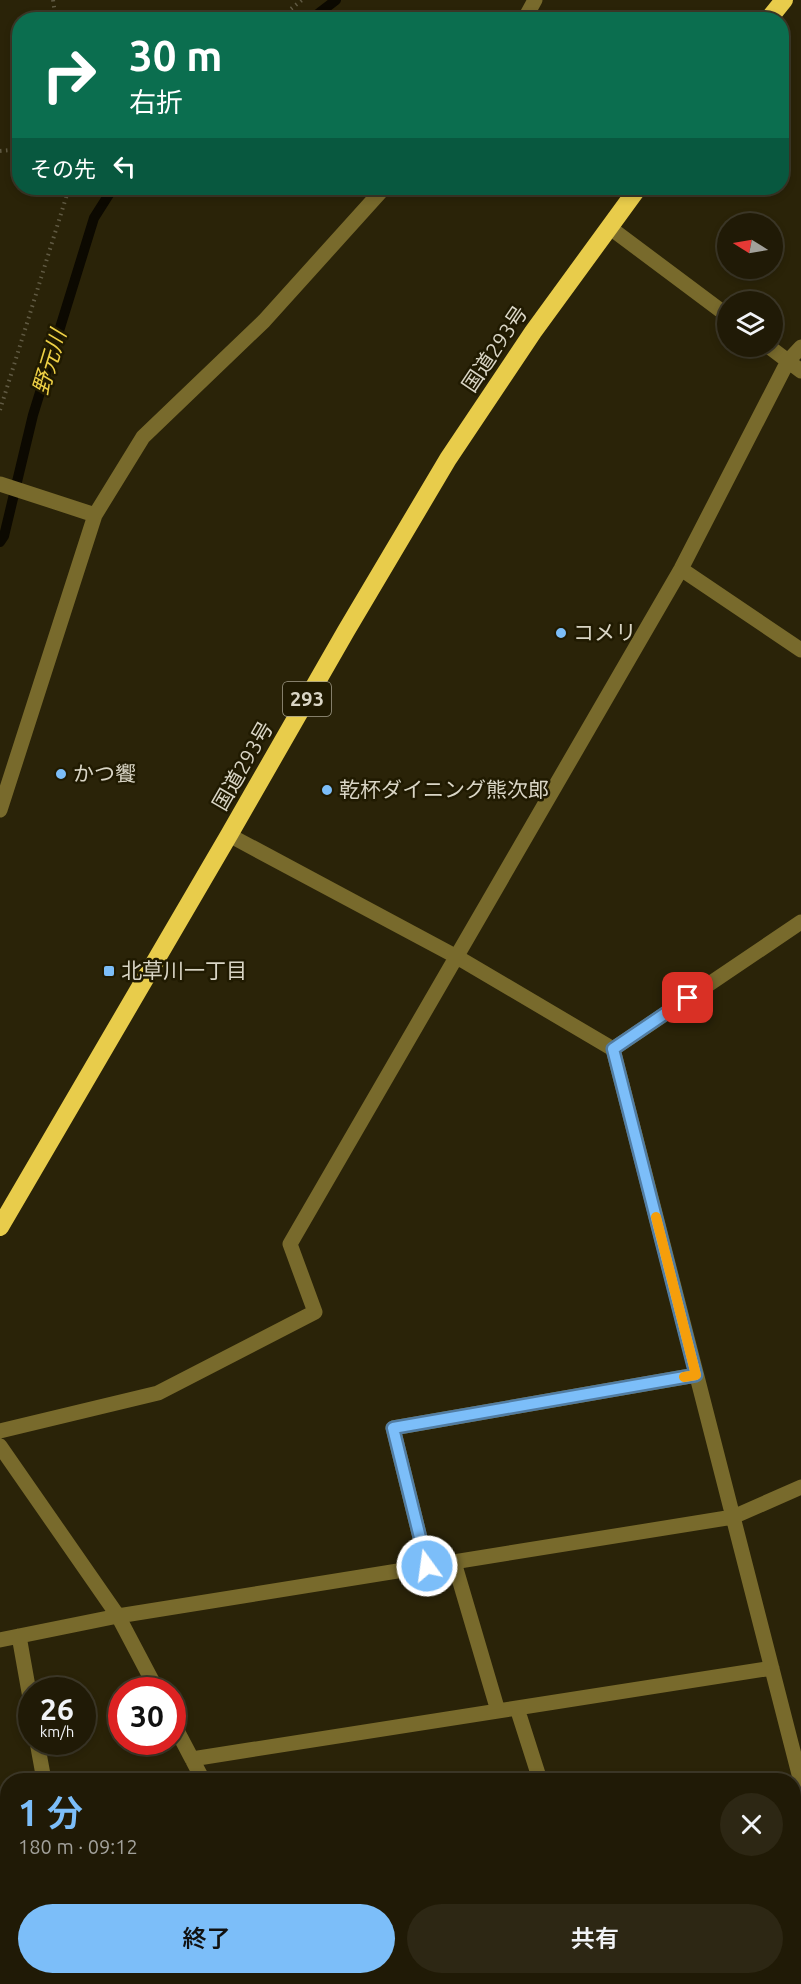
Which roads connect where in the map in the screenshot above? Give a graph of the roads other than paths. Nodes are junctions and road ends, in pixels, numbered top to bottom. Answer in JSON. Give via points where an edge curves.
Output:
{"nodes":[{"id":1,"x":784,"y":0,"type":"edge"},
{"id":2,"x":774,"y":12,"type":"edge"},
{"id":3,"x":378,"y":195,"type":"edge"},
{"id":4,"x":633,"y":195,"type":"edge"},
{"id":5,"x":609,"y":226,"type":"junction"},
{"id":6,"x":717,"y":308,"type":"edge"},
{"id":7,"x":801,"y":348,"type":"edge"},
{"id":8,"x":782,"y":357,"type":"edge"},
{"id":9,"x":788,"y":362,"type":"junction"},
{"id":10,"x":801,"y":371,"type":"edge"},
{"id":11,"x":0,"y":484,"type":"edge"},
{"id":12,"x":95,"y":515,"type":"junction"},
{"id":13,"x":681,"y":569,"type":"junction"},
{"id":14,"x":801,"y":650,"type":"edge"},
{"id":15,"x":0,"y":810,"type":"edge"},
{"id":16,"x":229,"y":835,"type":"junction"},
{"id":17,"x":801,"y":922,"type":"edge"},
{"id":18,"x":457,"y":957,"type":"junction"},
{"id":19,"x":613,"y":1049,"type":"junction"},
{"id":20,"x":0,"y":1227,"type":"edge"},
{"id":21,"x":696,"y":1375,"type":"junction"},
{"id":22,"x":0,"y":1431,"type":"edge"},
{"id":23,"x":0,"y":1446,"type":"edge"},
{"id":24,"x":801,"y":1487,"type":"edge"},
{"id":25,"x":733,"y":1517,"type":"junction"},
{"id":26,"x":454,"y":1562,"type":"junction"},
{"id":27,"x":427,"y":1566,"type":"junction"},
{"id":28,"x":118,"y":1616,"type":"junction"},
{"id":29,"x":19,"y":1636,"type":"junction"},
{"id":30,"x":0,"y":1640,"type":"edge"},
{"id":31,"x":772,"y":1668,"type":"junction"},
{"id":32,"x":26,"y":1677,"type":"edge"},
{"id":33,"x":150,"y":1677,"type":"edge"},
{"id":34,"x":517,"y":1708,"type":"junction"},
{"id":35,"x":498,"y":1711,"type":"junction"},
{"id":36,"x":186,"y":1748,"type":"edge"},
{"id":37,"x":39,"y":1755,"type":"edge"},
{"id":38,"x":192,"y":1759,"type":"junction"},
{"id":39,"x":43,"y":1773,"type":"edge"},
{"id":40,"x":199,"y":1773,"type":"edge"},
{"id":41,"x":538,"y":1773,"type":"edge"},
{"id":42,"x":799,"y":1773,"type":"edge"}],
"edges":[{"from":1,"to":2,"type":"highway"},
{"from":3,"to":12,"type":"street","via":[[264,321],[143,437]]},
{"from":4,"to":5,"type":"highway","name":"国道293号","number":"293"},
{"from":5,"to":6,"type":"street"},
{"from":5,"to":16,"type":"highway","name":"国道293号","number":"293","via":[[448,459]]},
{"from":7,"to":9,"type":"street"},
{"from":8,"to":9,"type":"street"},
{"from":9,"to":10,"type":"street"},
{"from":9,"to":13,"type":"street"},
{"from":11,"to":12,"type":"street"},
{"from":12,"to":15,"type":"street"},
{"from":13,"to":14,"type":"street"},
{"from":13,"to":18,"type":"street"},
{"from":16,"to":18,"type":"street"},
{"from":16,"to":20,"type":"highway","name":"国道293号","number":"293"},
{"from":17,"to":19,"type":"street"},
{"from":18,"to":19,"type":"street"},
{"from":18,"to":22,"type":"street","via":[[290,1244],[315,1312],[158,1393]]},
{"from":19,"to":21,"type":"street"},
{"from":21,"to":25,"type":"street"},
{"from":21,"to":27,"type":"street","via":[[393,1428]]},
{"from":23,"to":28,"type":"street"},
{"from":24,"to":25,"type":"street"},
{"from":25,"to":26,"type":"street"},
{"from":25,"to":31,"type":"street"},
{"from":26,"to":27,"type":"street"},
{"from":26,"to":35,"type":"street"},
{"from":27,"to":28,"type":"street"},
{"from":28,"to":29,"type":"street"},
{"from":28,"to":33,"type":"street"},
{"from":29,"to":30,"type":"street"},
{"from":29,"to":32,"type":"street"},
{"from":31,"to":34,"type":"street"},
{"from":31,"to":42,"type":"street"},
{"from":34,"to":35,"type":"street"},
{"from":34,"to":41,"type":"street"},
{"from":35,"to":38,"type":"street"},
{"from":36,"to":38,"type":"street"},
{"from":37,"to":39,"type":"street"},
{"from":38,"to":40,"type":"street"}]}
